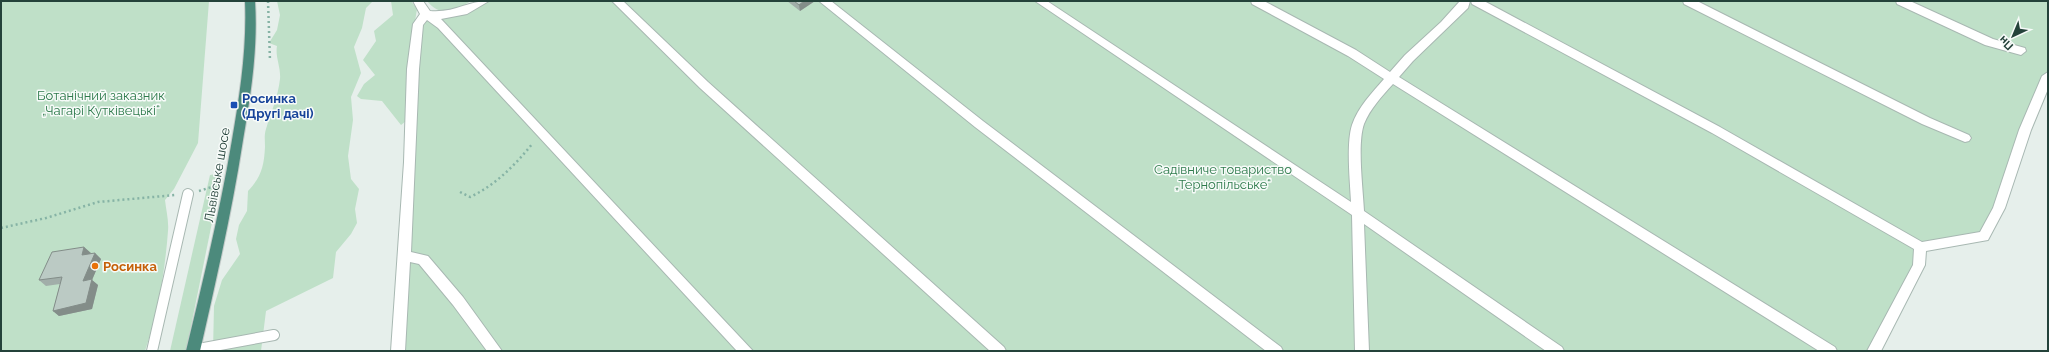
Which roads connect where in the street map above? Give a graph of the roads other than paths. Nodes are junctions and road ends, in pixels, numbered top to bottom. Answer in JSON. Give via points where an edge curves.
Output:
{"nodes":[{"id":1,"x":250,"y":1,"type":"edge"},
{"id":2,"x":418,"y":1,"type":"edge"},
{"id":3,"x":484,"y":1,"type":"edge"},
{"id":4,"x":617,"y":1,"type":"edge"},
{"id":5,"x":824,"y":1,"type":"edge"},
{"id":6,"x":1040,"y":1,"type":"edge"},
{"id":7,"x":1256,"y":1,"type":"edge"},
{"id":8,"x":1465,"y":1,"type":"edge"},
{"id":9,"x":1476,"y":1,"type":"edge"},
{"id":10,"x":1688,"y":1,"type":"edge"},
{"id":11,"x":1901,"y":1,"type":"edge"},
{"id":12,"x":426,"y":14,"type":"junction"},
{"id":13,"x":2021,"y":51,"type":"dead end"},
{"id":14,"x":2048,"y":76,"type":"edge"},
{"id":15,"x":1391,"y":78,"type":"junction"},
{"id":16,"x":1965,"y":138,"type":"dead end"},
{"id":17,"x":188,"y":194,"type":"road end"},
{"id":18,"x":1358,"y":214,"type":"junction"},
{"id":19,"x":1920,"y":247,"type":"junction"},
{"id":20,"x":404,"y":256,"type":"junction"},
{"id":21,"x":274,"y":335,"type":"dead end"},
{"id":22,"x":152,"y":351,"type":"edge"},
{"id":23,"x":193,"y":351,"type":"edge"},
{"id":24,"x":398,"y":351,"type":"edge"},
{"id":25,"x":495,"y":351,"type":"edge"},
{"id":26,"x":746,"y":351,"type":"edge"},
{"id":27,"x":999,"y":351,"type":"edge"},
{"id":28,"x":1276,"y":351,"type":"edge"},
{"id":29,"x":1362,"y":351,"type":"edge"},
{"id":30,"x":1557,"y":351,"type":"edge"},
{"id":31,"x":1830,"y":351,"type":"edge"},
{"id":32,"x":1874,"y":351,"type":"edge"}],
"edges":[{"from":1,"to":23,"type":"highway","name":"Львівське шосе","via":[[249,66],[238,141],[222,226]]},
{"from":2,"to":12,"type":"street"},
{"from":3,"to":12,"type":"street","via":[[460,13],[447,16]]},
{"from":4,"to":27,"type":"street","via":[[704,85]]},
{"from":5,"to":28,"type":"street","via":[[979,124]]},
{"from":6,"to":18,"type":"street"},
{"from":7,"to":15,"type":"street","via":[[1352,53]]},
{"from":8,"to":15,"type":"street","via":[[1445,25]]},
{"from":9,"to":19,"type":"street","via":[[1716,130]]},
{"from":10,"to":16,"type":"street","via":[[1926,121]]},
{"from":11,"to":13,"type":"street","via":[[1989,42]]},
{"from":12,"to":20,"type":"street","via":[[418,24],[413,69]]},
{"from":12,"to":26,"type":"street","via":[[442,25]]},
{"from":14,"to":19,"type":"street","via":[[2025,130],[1999,208],[1984,236]]},
{"from":15,"to":18,"type":"street","via":[[1369,104],[1358,125],[1355,158]]},
{"from":15,"to":31,"type":"street"},
{"from":17,"to":22,"type":"lane"},
{"from":18,"to":29,"type":"street"},
{"from":18,"to":30,"type":"street"},
{"from":19,"to":32,"type":"street","via":[[1919,265]]},
{"from":20,"to":24,"type":"street"},
{"from":20,"to":25,"type":"street","via":[[423,260],[458,301]]},
{"from":21,"to":23,"type":"lane"}]}
